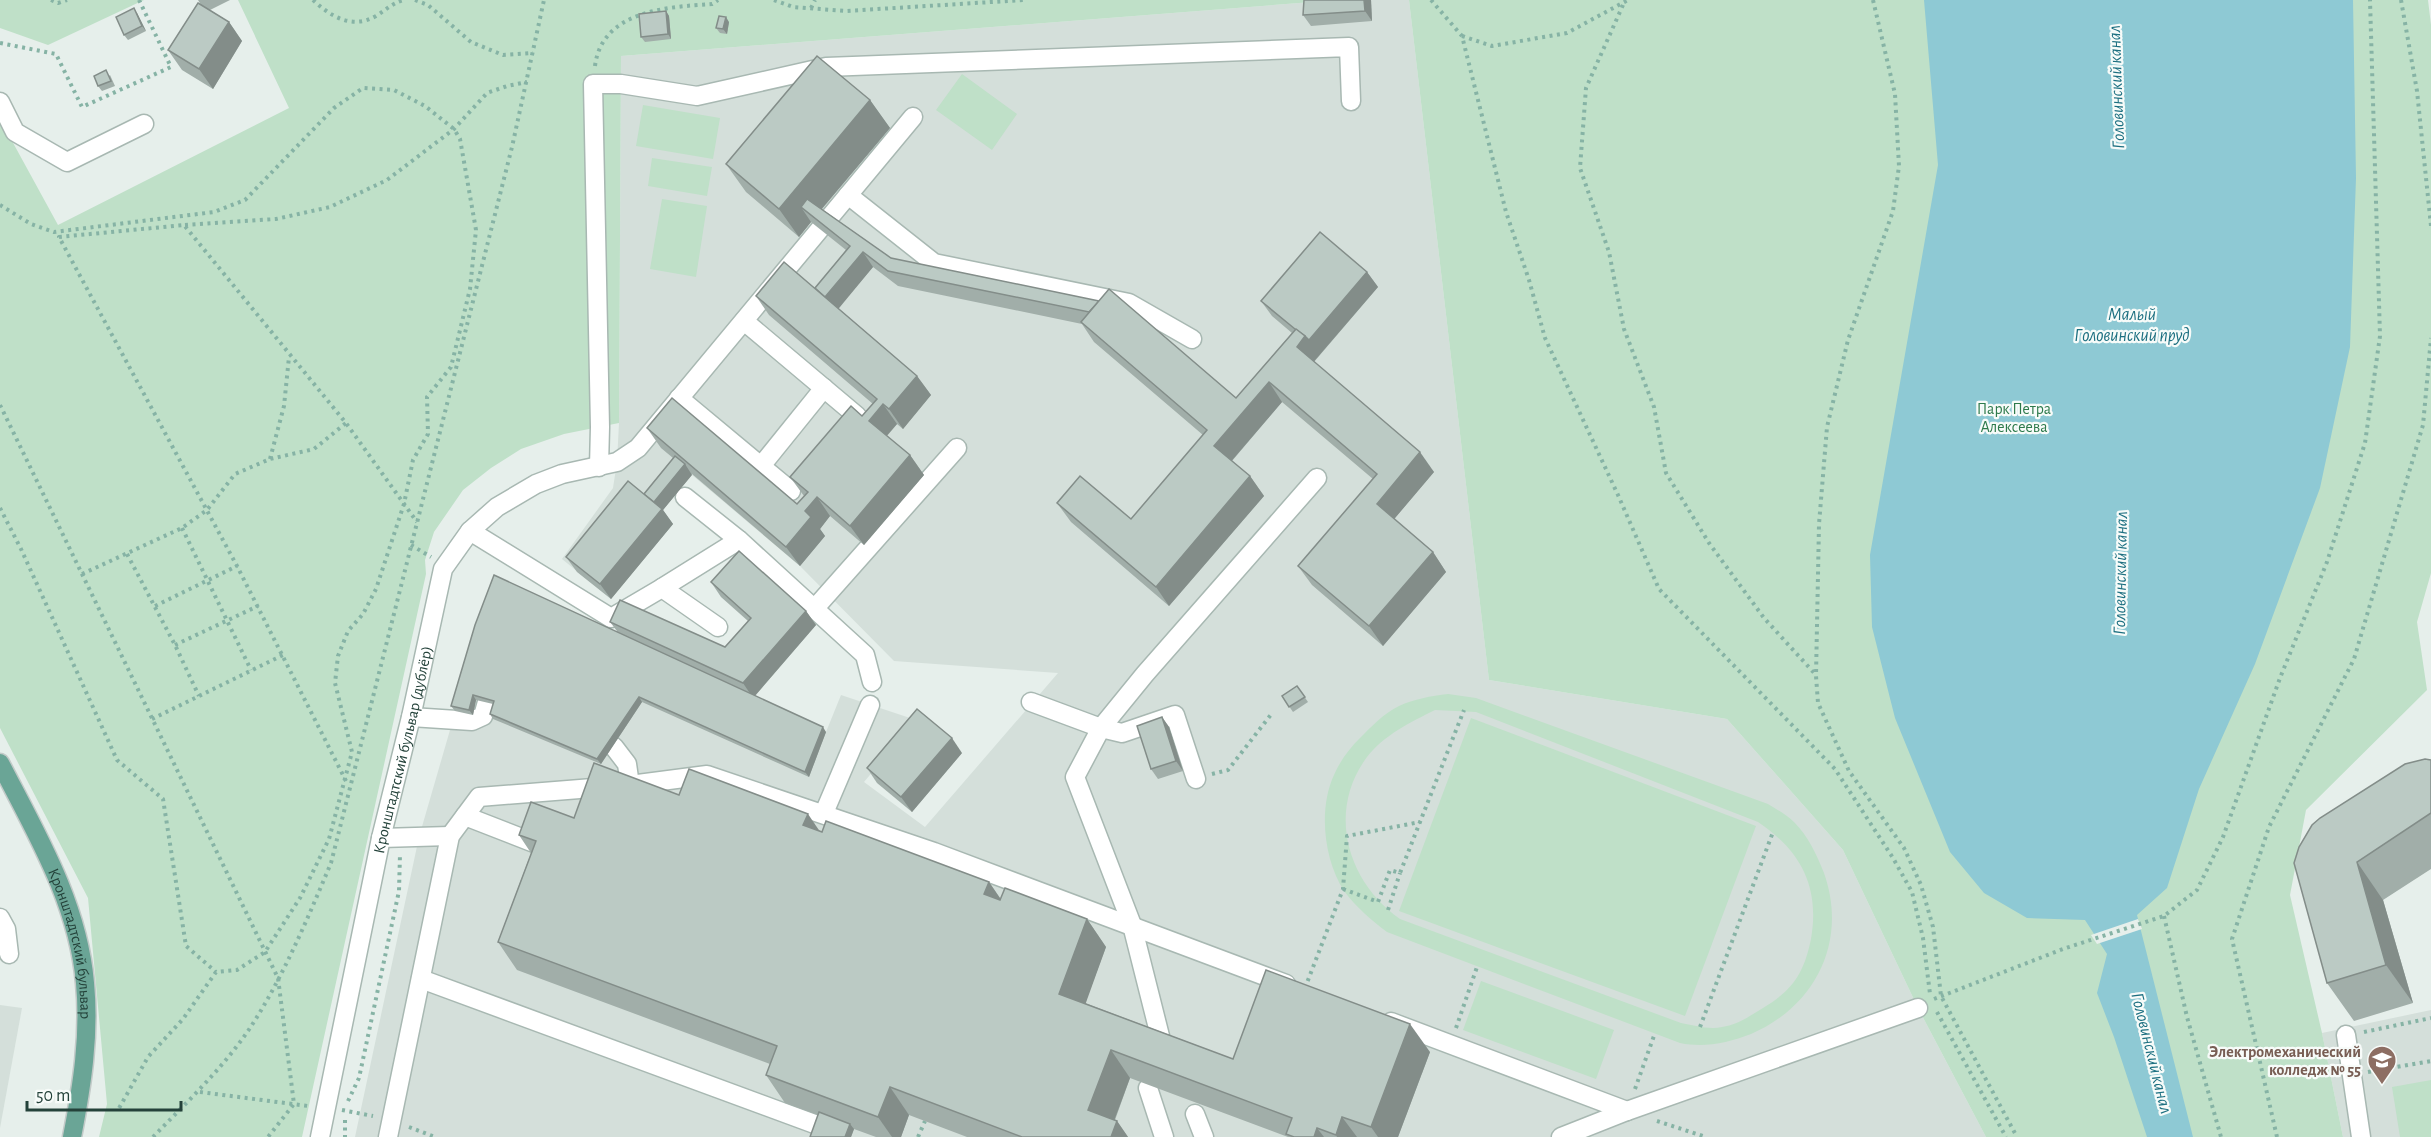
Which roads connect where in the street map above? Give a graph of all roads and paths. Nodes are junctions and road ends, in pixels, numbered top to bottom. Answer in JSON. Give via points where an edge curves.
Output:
{"nodes":[{"id":1,"x":51,"y":0,"type":"edge"},
{"id":2,"x":67,"y":0,"type":"edge"},
{"id":3,"x":139,"y":0,"type":"edge"},
{"id":4,"x":313,"y":0,"type":"edge"},
{"id":5,"x":404,"y":0,"type":"edge"},
{"id":6,"x":415,"y":0,"type":"edge"},
{"id":7,"x":544,"y":0,"type":"edge"},
{"id":8,"x":718,"y":0,"type":"edge"},
{"id":9,"x":774,"y":0,"type":"edge"},
{"id":10,"x":815,"y":0,"type":"edge"},
{"id":11,"x":1024,"y":0,"type":"edge"},
{"id":12,"x":1431,"y":0,"type":"edge"},
{"id":13,"x":1628,"y":0,"type":"edge"},
{"id":14,"x":1873,"y":0,"type":"edge"},
{"id":15,"x":2370,"y":0,"type":"edge"},
{"id":16,"x":2401,"y":0,"type":"edge"},
{"id":17,"x":1623,"y":5,"type":"junction"},
{"id":18,"x":811,"y":8,"type":"junction"},
{"id":19,"x":1462,"y":36,"type":"junction"},
{"id":20,"x":0,"y":43,"type":"edge"},
{"id":21,"x":533,"y":53,"type":"junction"},
{"id":22,"x":526,"y":82,"type":"junction"},
{"id":23,"x":593,"y":84,"type":"junction"},
{"id":24,"x":1351,"y":101,"type":"dead end"},
{"id":25,"x":0,"y":102,"type":"edge"},
{"id":26,"x":913,"y":117,"type":"dead end"},
{"id":27,"x":144,"y":124,"type":"dead end"},
{"id":28,"x":454,"y":129,"type":"junction"},
{"id":29,"x":848,"y":195,"type":"junction"},
{"id":30,"x":0,"y":205,"type":"edge"},
{"id":31,"x":184,"y":225,"type":"junction"},
{"id":32,"x":2431,"y":226,"type":"edge"},
{"id":33,"x":744,"y":321,"type":"junction"},
{"id":34,"x":2431,"y":338,"type":"edge"},
{"id":35,"x":1192,"y":339,"type":"dead end"},
{"id":36,"x":289,"y":356,"type":"junction"},
{"id":37,"x":824,"y":388,"type":"junction"},
{"id":38,"x":680,"y":398,"type":"junction"},
{"id":39,"x":0,"y":405,"type":"edge"},
{"id":40,"x":857,"y":416,"type":"edge"},
{"id":41,"x":346,"y":423,"type":"junction"},
{"id":42,"x":957,"y":448,"type":"dead end"},
{"id":43,"x":270,"y":459,"type":"junction"},
{"id":44,"x":761,"y":466,"type":"junction"},
{"id":45,"x":599,"y":467,"type":"junction"},
{"id":46,"x":1317,"y":478,"type":"dead end"},
{"id":47,"x":791,"y":491,"type":"edge"},
{"id":48,"x":685,"y":497,"type":"dead end"},
{"id":49,"x":404,"y":504,"type":"junction"},
{"id":50,"x":0,"y":508,"type":"edge"},
{"id":51,"x":207,"y":510,"type":"junction"},
{"id":52,"x":417,"y":522,"type":"junction"},
{"id":53,"x":182,"y":528,"type":"junction"},
{"id":54,"x":470,"y":531,"type":"junction"},
{"id":55,"x":739,"y":540,"type":"junction"},
{"id":56,"x":127,"y":554,"type":"junction"},
{"id":57,"x":237,"y":566,"type":"junction"},
{"id":58,"x":82,"y":574,"type":"junction"},
{"id":59,"x":207,"y":582,"type":"junction"},
{"id":60,"x":662,"y":588,"type":"junction"},
{"id":61,"x":155,"y":606,"type":"junction"},
{"id":62,"x":258,"y":606,"type":"junction"},
{"id":63,"x":815,"y":608,"type":"junction"},
{"id":64,"x":226,"y":621,"type":"junction"},
{"id":65,"x":718,"y":627,"type":"dead end"},
{"id":66,"x":176,"y":645,"type":"junction"},
{"id":67,"x":283,"y":655,"type":"junction"},
{"id":68,"x":252,"y":670,"type":"junction"},
{"id":69,"x":1816,"y":676,"type":"junction"},
{"id":70,"x":872,"y":682,"type":"dead end"},
{"id":71,"x":199,"y":696,"type":"junction"},
{"id":72,"x":1031,"y":702,"type":"dead end"},
{"id":73,"x":870,"y":705,"type":"dead end"},
{"id":74,"x":1464,"y":710,"type":"dead end"},
{"id":75,"x":1273,"y":712,"type":"dead end"},
{"id":76,"x":485,"y":715,"type":"dead end"},
{"id":77,"x":411,"y":717,"type":"junction"},
{"id":78,"x":152,"y":718,"type":"junction"},
{"id":79,"x":1101,"y":728,"type":"junction"},
{"id":80,"x":614,"y":747,"type":"dead end"},
{"id":81,"x":0,"y":763,"type":"edge"},
{"id":82,"x":707,"y":775,"type":"junction"},
{"id":83,"x":1196,"y":779,"type":"joint"},
{"id":84,"x":346,"y":781,"type":"junction"},
{"id":85,"x":630,"y":785,"type":"junction"},
{"id":86,"x":351,"y":790,"type":"junction"},
{"id":87,"x":700,"y":796,"type":"edge"},
{"id":88,"x":824,"y":813,"type":"junction"},
{"id":89,"x":465,"y":816,"type":"junction"},
{"id":90,"x":845,"y":821,"type":"junction"},
{"id":91,"x":1420,"y":822,"type":"junction"},
{"id":92,"x":1773,"y":832,"type":"dead end"},
{"id":93,"x":450,"y":836,"type":"junction"},
{"id":94,"x":381,"y":838,"type":"junction"},
{"id":95,"x":837,"y":842,"type":"edge"},
{"id":96,"x":542,"y":846,"type":"edge"},
{"id":97,"x":1400,"y":873,"type":"junction"},
{"id":98,"x":1026,"y":887,"type":"junction"},
{"id":99,"x":1343,"y":889,"type":"junction"},
{"id":100,"x":1020,"y":905,"type":"edge"},
{"id":101,"x":1388,"y":910,"type":"dead end"},
{"id":102,"x":2164,"y":916,"type":"junction"},
{"id":103,"x":0,"y":918,"type":"edge"},
{"id":104,"x":1132,"y":925,"type":"junction"},
{"id":105,"x":265,"y":952,"type":"junction"},
{"id":106,"x":9,"y":954,"type":"dead end"},
{"id":107,"x":1477,"y":967,"type":"dead end"},
{"id":108,"x":216,"y":972,"type":"junction"},
{"id":109,"x":278,"y":978,"type":"junction"},
{"id":110,"x":421,"y":979,"type":"junction"},
{"id":111,"x":1305,"y":991,"type":"joint"},
{"id":112,"x":1941,"y":996,"type":"junction"},
{"id":113,"x":1924,"y":1005,"type":"joint"},
{"id":114,"x":1937,"y":1011,"type":"dead end"},
{"id":115,"x":1372,"y":1015,"type":"edge"},
{"id":116,"x":2431,"y":1018,"type":"edge"},
{"id":117,"x":1700,"y":1027,"type":"dead end"},
{"id":118,"x":1655,"y":1033,"type":"dead end"},
{"id":119,"x":2346,"y":1035,"type":"joint"},
{"id":120,"x":1451,"y":1043,"type":"junction"},
{"id":121,"x":1164,"y":1052,"type":"edge"},
{"id":122,"x":2431,"y":1061,"type":"edge"},
{"id":123,"x":2352,"y":1075,"type":"junction"},
{"id":124,"x":1148,"y":1088,"type":"edge"},
{"id":125,"x":199,"y":1092,"type":"junction"},
{"id":126,"x":294,"y":1104,"type":"junction"},
{"id":127,"x":326,"y":1108,"type":"junction"},
{"id":128,"x":118,"y":1110,"type":"dead end"},
{"id":129,"x":1628,"y":1111,"type":"junction"},
{"id":130,"x":360,"y":1113,"type":"dead end"},
{"id":131,"x":1195,"y":1114,"type":"dead end"},
{"id":132,"x":925,"y":1121,"type":"edge"},
{"id":133,"x":820,"y":1126,"type":"edge"},
{"id":134,"x":72,"y":1137,"type":"edge"},
{"id":135,"x":153,"y":1137,"type":"edge"},
{"id":136,"x":268,"y":1137,"type":"edge"},
{"id":137,"x":320,"y":1137,"type":"edge"},
{"id":138,"x":388,"y":1137,"type":"edge"},
{"id":139,"x":918,"y":1137,"type":"edge"},
{"id":140,"x":1164,"y":1137,"type":"edge"},
{"id":141,"x":1203,"y":1137,"type":"edge"},
{"id":142,"x":1561,"y":1137,"type":"edge"},
{"id":143,"x":1706,"y":1137,"type":"edge"},
{"id":144,"x":2006,"y":1137,"type":"edge"},
{"id":145,"x":2017,"y":1137,"type":"edge"},
{"id":146,"x":2221,"y":1137,"type":"edge"},
{"id":147,"x":2277,"y":1137,"type":"edge"},
{"id":148,"x":2361,"y":1137,"type":"edge"}],
"edges":[{"from":1,"to":2,"type":"path"},
{"from":3,"to":20,"type":"path","via":[[171,67],[82,107],[56,54]]},
{"from":4,"to":5,"type":"path","via":[[330,16],[350,22],[373,17]]},
{"from":6,"to":21,"type":"path","via":[[428,5],[471,42],[503,55]]},
{"from":7,"to":21,"type":"path"},
{"from":8,"to":23,"type":"path","via":[[712,4],[663,7],[608,32],[597,54]]},
{"from":9,"to":18,"type":"path"},
{"from":10,"to":18,"type":"path"},
{"from":11,"to":18,"type":"path","via":[[846,11]]},
{"from":12,"to":19,"type":"path"},
{"from":13,"to":17,"type":"path"},
{"from":14,"to":69,"type":"path","via":[[1895,94],[1899,166],[1893,211],[1848,340],[1827,427],[1819,524]]},
{"from":15,"to":102,"type":"path","via":[[2380,336],[2365,443],[2327,562],[2223,837],[2197,890]]},
{"from":16,"to":32,"type":"path","via":[[2417,91]]},
{"from":17,"to":19,"type":"path","via":[[1567,33],[1492,46]]},
{"from":17,"to":69,"type":"path","via":[[1586,88],[1580,168],[1609,252],[1624,329],[1654,407],[1666,473],[1709,543],[1764,618]]},
{"from":19,"to":113,"type":"path","via":[[1506,212],[1545,338],[1659,589],[1836,769],[1893,858],[1912,892],[1923,938]]},
{"from":21,"to":22,"type":"path"},
{"from":22,"to":28,"type":"path","via":[[487,93]]},
{"from":22,"to":52,"type":"path"},
{"from":23,"to":24,"type":"lane","via":[[621,84],[697,96],[826,67],[1349,48]]},
{"from":23,"to":45,"type":"lane"},
{"from":25,"to":27,"type":"lane","via":[[15,132],[67,162]]},
{"from":26,"to":29,"type":"lane"},
{"from":28,"to":30,"type":"path","via":[[425,106],[394,90],[363,88],[334,108],[245,200],[214,212],[54,232],[31,224]]},
{"from":28,"to":31,"type":"path","via":[[387,180],[330,207],[276,219]]},
{"from":28,"to":49,"type":"path","via":[[462,148],[476,230],[470,289],[451,367],[427,397],[428,434],[413,460]]},
{"from":29,"to":33,"type":"lane"},
{"from":29,"to":35,"type":"lane","via":[[934,263],[1129,303]]},
{"from":31,"to":36,"type":"path"},
{"from":31,"to":51,"type":"path","via":[[59,237]]},
{"from":33,"to":37,"type":"lane"},
{"from":33,"to":38,"type":"lane"},
{"from":34,"to":147,"type":"path","via":[[2422,424],[2354,659],[2269,827],[2232,939]]},
{"from":36,"to":41,"type":"path"},
{"from":36,"to":43,"type":"path","via":[[284,406]]},
{"from":37,"to":40,"type":"lane"},
{"from":37,"to":44,"type":"lane"},
{"from":38,"to":44,"type":"lane"},
{"from":38,"to":45,"type":"lane","name":"Кронштадтский бульвар (дублёр)","via":[[638,448],[617,462]]},
{"from":39,"to":58,"type":"path"},
{"from":41,"to":43,"type":"path","via":[[314,449]]},
{"from":41,"to":49,"type":"path"},
{"from":42,"to":63,"type":"lane"},
{"from":43,"to":51,"type":"path","via":[[236,474]]},
{"from":44,"to":47,"type":"lane"},
{"from":45,"to":54,"type":"lane","name":"Кронштадтский бульвар (дублёр)","via":[[536,484],[497,507]]},
{"from":46,"to":79,"type":"lane"},
{"from":48,"to":55,"type":"lane"},
{"from":49,"to":52,"type":"path"},
{"from":49,"to":84,"type":"path","via":[[376,589],[363,614],[348,631],[338,656],[335,683],[352,752]]},
{"from":50,"to":108,"type":"path","via":[[117,760],[163,799],[186,945]]},
{"from":51,"to":53,"type":"path"},
{"from":51,"to":57,"type":"path"},
{"from":52,"to":86,"type":"path"},
{"from":53,"to":56,"type":"path"},
{"from":53,"to":59,"type":"path"},
{"from":54,"to":60,"type":"lane","via":[[611,618]]},
{"from":54,"to":77,"type":"lane","name":"Кронштадтский бульвар (дублёр)","via":[[443,569]]},
{"from":55,"to":60,"type":"lane"},
{"from":55,"to":63,"type":"lane"},
{"from":56,"to":58,"type":"path"},
{"from":56,"to":61,"type":"path"},
{"from":57,"to":59,"type":"path"},
{"from":57,"to":62,"type":"path"},
{"from":58,"to":78,"type":"path"},
{"from":59,"to":61,"type":"path"},
{"from":59,"to":64,"type":"path"},
{"from":60,"to":65,"type":"lane"},
{"from":61,"to":66,"type":"path"},
{"from":62,"to":64,"type":"path"},
{"from":62,"to":67,"type":"path"},
{"from":63,"to":70,"type":"lane","via":[[865,655]]},
{"from":64,"to":66,"type":"path"},
{"from":64,"to":68,"type":"path"},
{"from":66,"to":71,"type":"path"},
{"from":67,"to":68,"type":"path"},
{"from":67,"to":84,"type":"path"},
{"from":68,"to":71,"type":"path"},
{"from":69,"to":112,"type":"path","via":[[1818,703],[1849,771],[1904,848],[1921,885],[1933,927]]},
{"from":71,"to":78,"type":"path"},
{"from":72,"to":79,"type":"lane"},
{"from":73,"to":88,"type":"lane"},
{"from":74,"to":91,"type":"path"},
{"from":75,"to":83,"type":"path","via":[[1228,770]]},
{"from":76,"to":77,"type":"lane","via":[[472,721]]},
{"from":77,"to":94,"type":"lane","name":"Кронштадтский бульвар (дублёр)"},
{"from":78,"to":105,"type":"path"},
{"from":79,"to":83,"type":"lane","via":[[1122,733],[1175,715]]},
{"from":79,"to":104,"type":"lane","via":[[1074,777]]},
{"from":80,"to":85,"type":"lane","via":[[627,764]]},
{"from":81,"to":134,"type":"main road","name":"Кронштадтский бульвар","via":[[53,868],[75,927],[85,982],[87,1030]]},
{"from":82,"to":85,"type":"lane"},
{"from":82,"to":87,"type":"lane"},
{"from":82,"to":88,"type":"lane"},
{"from":84,"to":86,"type":"path"},
{"from":84,"to":105,"type":"path","via":[[329,839],[300,898]]},
{"from":85,"to":89,"type":"lane","via":[[479,797]]},
{"from":86,"to":109,"type":"path","via":[[331,863]]},
{"from":88,"to":90,"type":"lane"},
{"from":89,"to":93,"type":"lane"},
{"from":89,"to":96,"type":"lane"},
{"from":90,"to":95,"type":"lane"},
{"from":90,"to":98,"type":"lane"},
{"from":91,"to":97,"type":"path"},
{"from":91,"to":99,"type":"path","via":[[1347,836]]},
{"from":92,"to":117,"type":"path"},
{"from":93,"to":94,"type":"lane"},
{"from":93,"to":110,"type":"lane"},
{"from":94,"to":127,"type":"lane","name":"Кронштадтский бульвар (дублёр)"},
{"from":97,"to":99,"type":"path","via":[[1390,870],[1378,902]]},
{"from":97,"to":101,"type":"path"},
{"from":98,"to":100,"type":"lane"},
{"from":98,"to":104,"type":"lane"},
{"from":99,"to":111,"type":"path"},
{"from":102,"to":112,"type":"path","via":[[2063,949]]},
{"from":102,"to":146,"type":"path"},
{"from":103,"to":106,"type":"lane","via":[[6,929]]},
{"from":104,"to":111,"type":"lane","via":[[1279,988]]},
{"from":104,"to":121,"type":"lane"},
{"from":105,"to":108,"type":"path","via":[[237,970]]},
{"from":105,"to":109,"type":"path"},
{"from":107,"to":120,"type":"path"},
{"from":108,"to":128,"type":"path","via":[[183,1019],[148,1057]]},
{"from":109,"to":125,"type":"path","via":[[248,1031]]},
{"from":109,"to":126,"type":"path"},
{"from":110,"to":133,"type":"lane"},
{"from":110,"to":138,"type":"lane"},
{"from":112,"to":145,"type":"path"},
{"from":113,"to":129,"type":"lane"},
{"from":114,"to":144,"type":"path"},
{"from":115,"to":120,"type":"lane"},
{"from":116,"to":119,"type":"path"},
{"from":118,"to":129,"type":"path"},
{"from":119,"to":123,"type":"lane"},
{"from":120,"to":129,"type":"lane"},
{"from":122,"to":123,"type":"path"},
{"from":123,"to":148,"type":"lane"},
{"from":124,"to":140,"type":"lane"},
{"from":125,"to":126,"type":"path"},
{"from":125,"to":135,"type":"path"},
{"from":126,"to":127,"type":"path"},
{"from":126,"to":136,"type":"path"},
{"from":127,"to":130,"type":"path"},
{"from":127,"to":137,"type":"lane","name":"Кронштадтский бульвар (дублёр)"},
{"from":129,"to":142,"type":"lane"},
{"from":129,"to":143,"type":"path"},
{"from":131,"to":141,"type":"lane"},
{"from":132,"to":139,"type":"path"}]}
